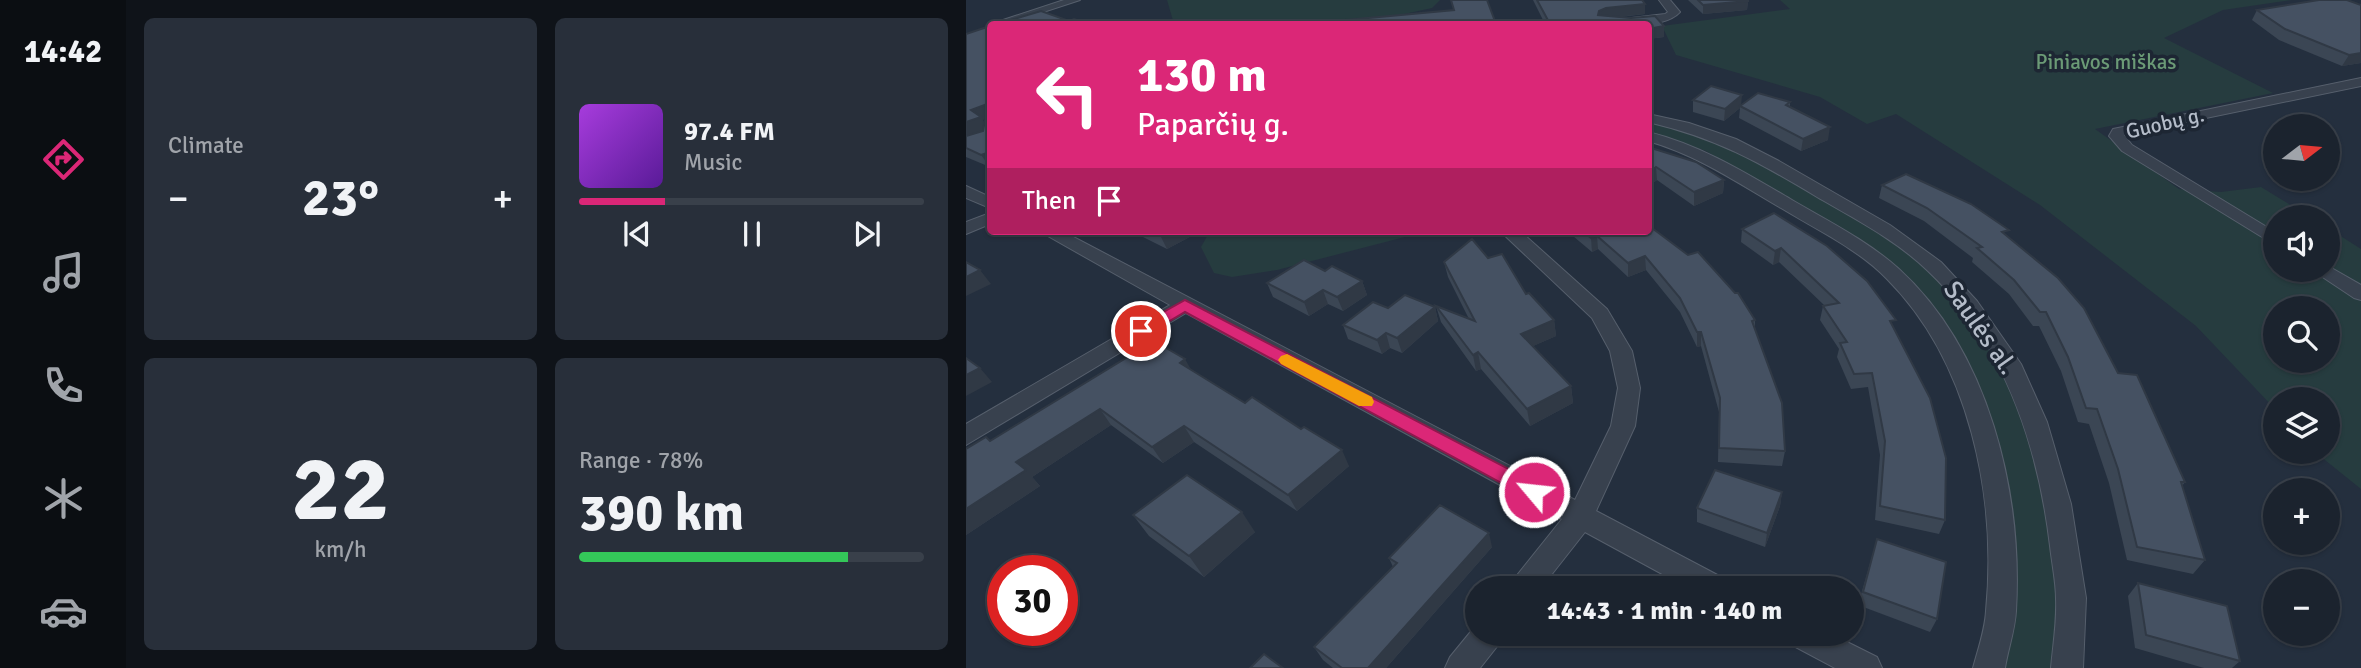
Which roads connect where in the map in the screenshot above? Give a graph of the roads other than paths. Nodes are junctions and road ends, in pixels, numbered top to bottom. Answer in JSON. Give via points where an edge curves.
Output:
{"nodes":[{"id":1,"x":1075,"y":0,"type":"edge"},
{"id":2,"x":1664,"y":0,"type":"edge"},
{"id":3,"x":1007,"y":21,"type":"edge"},
{"id":4,"x":1638,"y":21,"type":"edge"},
{"id":5,"x":2361,"y":82,"type":"edge"},
{"id":6,"x":1652,"y":119,"type":"edge"},
{"id":7,"x":1652,"y":137,"type":"edge"},
{"id":8,"x":966,"y":191,"type":"edge"},
{"id":9,"x":987,"y":201,"type":"edge"},
{"id":10,"x":987,"y":219,"type":"edge"},
{"id":11,"x":966,"y":229,"type":"edge"},
{"id":12,"x":2263,"y":233,"type":"edge"},
{"id":13,"x":1055,"y":235,"type":"edge"},
{"id":14,"x":1513,"y":235,"type":"edge"},
{"id":15,"x":2340,"y":281,"type":"edge"},
{"id":16,"x":2361,"y":294,"type":"edge"},
{"id":17,"x":1185,"y":305,"type":"junction"},
{"id":18,"x":966,"y":436,"type":"edge"},
{"id":19,"x":1581,"y":516,"type":"junction"},
{"id":20,"x":1534,"y":576,"type":"edge"},
{"id":21,"x":1693,"y":576,"type":"edge"},
{"id":22,"x":1478,"y":646,"type":"edge"},
{"id":23,"x":1824,"y":646,"type":"edge"},
{"id":24,"x":1461,"y":668,"type":"edge"},
{"id":25,"x":1866,"y":668,"type":"edge"},
{"id":26,"x":1989,"y":668,"type":"edge"},
{"id":27,"x":2067,"y":668,"type":"edge"}],
"edges":[{"from":1,"to":3,"type":"street"},
{"from":2,"to":4,"type":"street","via":[[1674,12]]},
{"from":5,"to":12,"type":"street","name":"Guobų g.","via":[[2118,132],[2116,136],[2127,148]]},
{"from":6,"to":27,"type":"street","name":"Saulės al.","via":[[1731,142],[1884,229],[1934,266],[1970,306],[2010,364],[2035,422],[2058,504],[2071,598]]},
{"from":7,"to":26,"type":"street","name":"Saulės al.","via":[[1704,155],[1842,237],[1893,274],[1929,313],[1954,357],[1995,475],[2003,550],[2001,613]]},
{"from":8,"to":9,"type":"street"},
{"from":10,"to":11,"type":"street"},
{"from":13,"to":17,"type":"street"},
{"from":14,"to":19,"type":"street","via":[[1600,314],[1621,351],[1626,371],[1629,404],[1623,426]]},
{"from":15,"to":16,"type":"street"},
{"from":17,"to":18,"type":"street"},
{"from":17,"to":19,"type":"street"},
{"from":19,"to":20,"type":"street"},
{"from":19,"to":21,"type":"street"},
{"from":22,"to":24,"type":"street"},
{"from":23,"to":25,"type":"street"}]}
